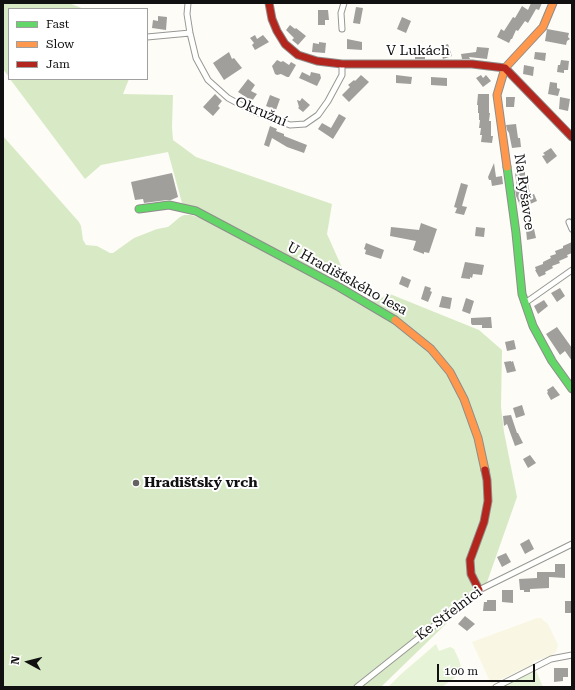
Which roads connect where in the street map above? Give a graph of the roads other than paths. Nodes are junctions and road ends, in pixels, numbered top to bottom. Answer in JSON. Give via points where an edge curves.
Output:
{"nodes":[{"id":1,"x":188,"y":3,"type":"edge"},
{"id":2,"x":270,"y":3,"type":"edge"},
{"id":3,"x":344,"y":3,"type":"edge"},
{"id":4,"x":553,"y":3,"type":"edge"},
{"id":5,"x":342,"y":29,"type":"dead end"},
{"id":6,"x":190,"y":33,"type":"junction"},
{"id":7,"x":148,"y":37,"type":"edge"},
{"id":8,"x":342,"y":64,"type":"junction"},
{"id":9,"x":505,"y":68,"type":"junction"},
{"id":10,"x":572,"y":137,"type":"edge"},
{"id":11,"x":138,"y":209,"type":"dead end"},
{"id":12,"x":569,"y":222,"type":"dead end"},
{"id":13,"x":572,"y":229,"type":"edge"},
{"id":14,"x":572,"y":270,"type":"edge"},
{"id":15,"x":525,"y":303,"type":"junction"},
{"id":16,"x":572,"y":389,"type":"edge"},
{"id":17,"x":572,"y":544,"type":"edge"},
{"id":18,"x":479,"y":590,"type":"junction"},
{"id":19,"x":572,"y":655,"type":"edge"},
{"id":20,"x":357,"y":687,"type":"edge"},
{"id":21,"x":496,"y":687,"type":"edge"}],
"edges":[{"from":1,"to":6,"type":"street","name":"Okružní"},
{"from":2,"to":8,"type":"street","name":"V Lukách","via":[[272,19],[285,44],[298,55],[317,61]]},
{"from":3,"to":5,"type":"street","via":[[341,13]]},
{"from":4,"to":9,"type":"street","name":"Na Ryšavce","via":[[543,27]]},
{"from":6,"to":7,"type":"street"},
{"from":6,"to":8,"type":"street","name":"Okružní","via":[[196,58],[208,80],[228,98],[252,111],[290,125],[305,124],[318,115],[342,75]]},
{"from":8,"to":9,"type":"street","name":"V Lukách","via":[[472,64]]},
{"from":9,"to":10,"type":"street"},
{"from":9,"to":15,"type":"street","name":"Na Ryšavce","via":[[497,95]]},
{"from":11,"to":18,"type":"street","name":"U Hradišťského lesa","via":[[169,205],[196,211],[399,322],[431,349],[450,372],[464,399],[478,438],[487,480],[488,501],[484,522],[470,560],[471,574]]},
{"from":12,"to":13,"type":"street"},
{"from":14,"to":15,"type":"street"},
{"from":15,"to":16,"type":"street","name":"Na Ryšavce","via":[[533,326],[552,361]]},
{"from":17,"to":18,"type":"street","name":"Ke Střelnici"},
{"from":18,"to":20,"type":"street","name":"Ke Střelnici"},
{"from":19,"to":21,"type":"street","via":[[551,659]]}]}
